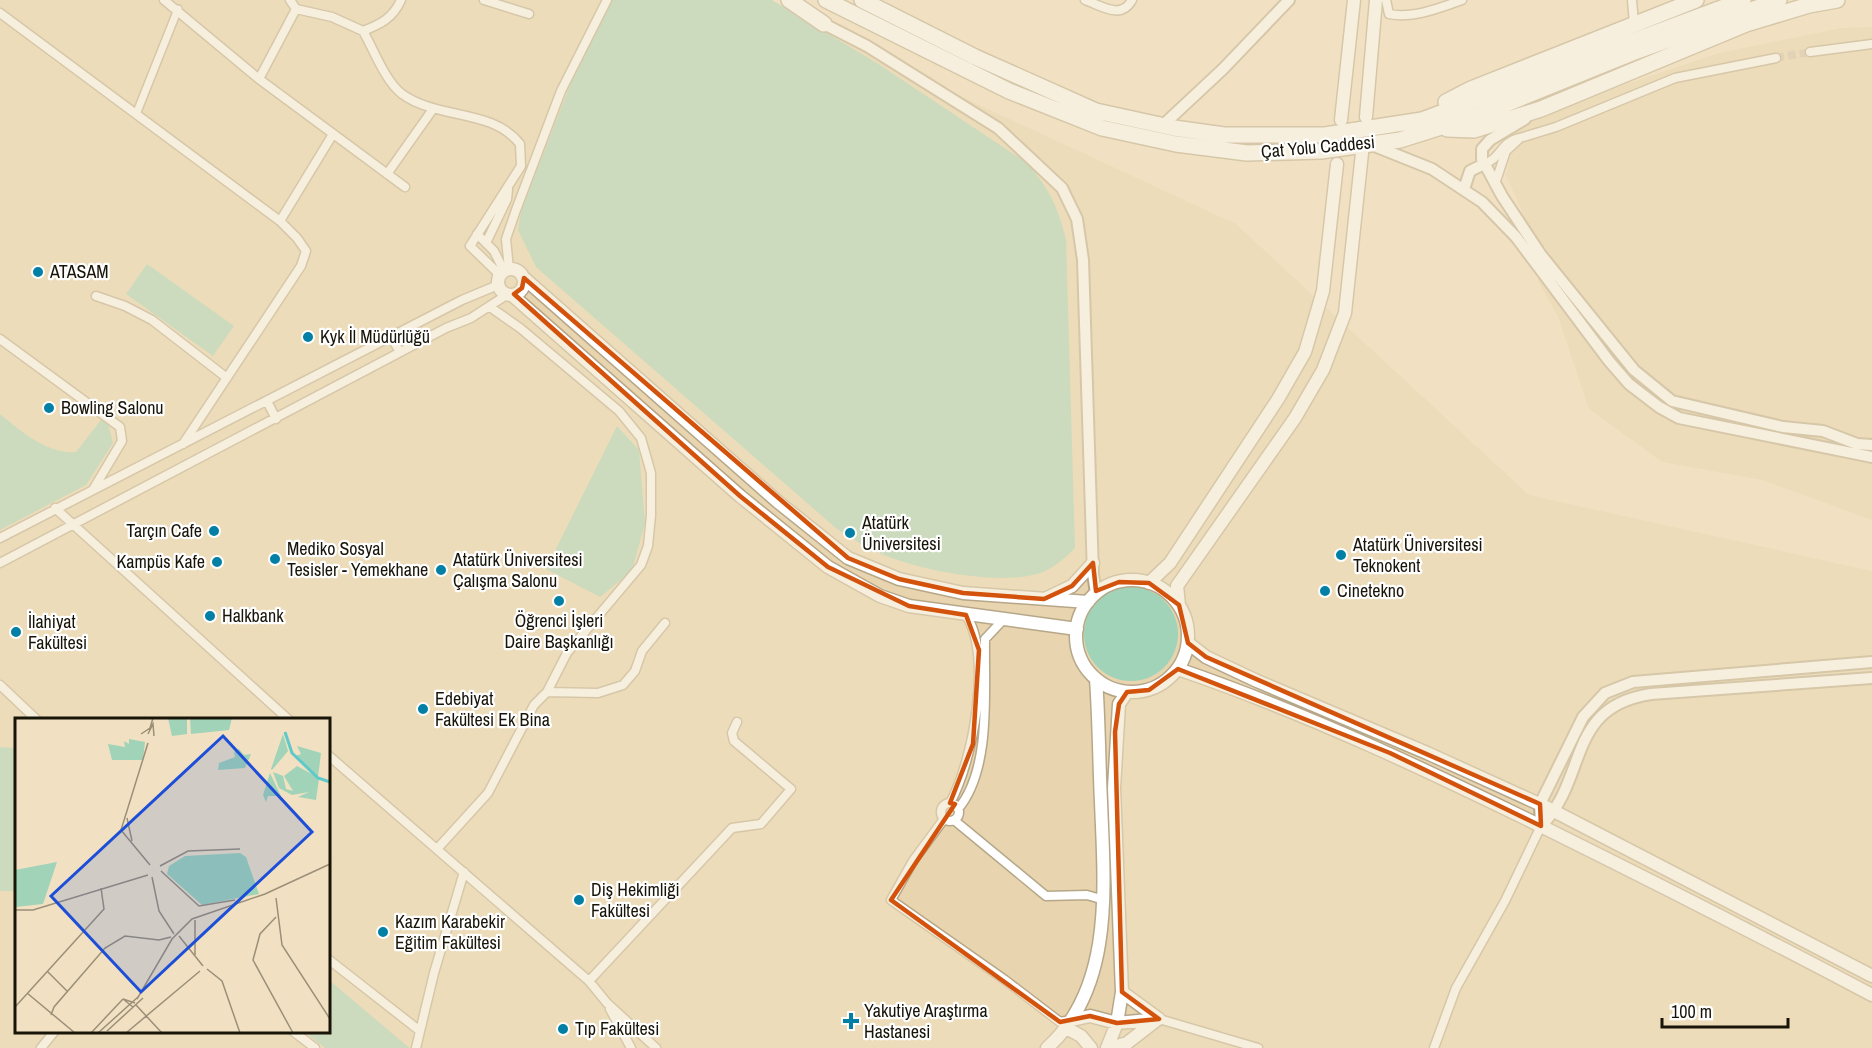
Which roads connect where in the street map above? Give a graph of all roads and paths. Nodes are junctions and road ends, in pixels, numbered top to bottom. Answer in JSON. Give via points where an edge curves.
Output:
{"nodes":[{"id":1,"x":164,"y":0,"type":"edge"},
{"id":2,"x":290,"y":0,"type":"edge"},
{"id":3,"x":401,"y":0,"type":"edge"},
{"id":4,"x":484,"y":0,"type":"edge"},
{"id":5,"x":608,"y":0,"type":"edge"},
{"id":6,"x":789,"y":0,"type":"edge"},
{"id":7,"x":826,"y":0,"type":"edge"},
{"id":8,"x":862,"y":0,"type":"edge"},
{"id":9,"x":1085,"y":0,"type":"edge"},
{"id":10,"x":1132,"y":0,"type":"edge"},
{"id":11,"x":1289,"y":0,"type":"edge"},
{"id":12,"x":1354,"y":0,"type":"edge"},
{"id":13,"x":1376,"y":0,"type":"edge"},
{"id":14,"x":1386,"y":0,"type":"edge"},
{"id":15,"x":1462,"y":0,"type":"edge"},
{"id":16,"x":1632,"y":0,"type":"edge"},
{"id":17,"x":1696,"y":0,"type":"edge"},
{"id":18,"x":1743,"y":0,"type":"edge"},
{"id":19,"x":1779,"y":0,"type":"edge"},
{"id":20,"x":1837,"y":0,"type":"edge"},
{"id":21,"x":178,"y":9,"type":"junction"},
{"id":22,"x":296,"y":9,"type":"junction"},
{"id":23,"x":0,"y":13,"type":"edge"},
{"id":24,"x":529,"y":14,"type":"dead end"},
{"id":25,"x":824,"y":24,"type":"joint"},
{"id":26,"x":1634,"y":24,"type":"junction"},
{"id":27,"x":363,"y":31,"type":"junction"},
{"id":28,"x":1872,"y":44,"type":"edge"},
{"id":29,"x":1810,"y":52,"type":"tunnel mouth"},
{"id":30,"x":1776,"y":58,"type":"tunnel mouth"},
{"id":31,"x":259,"y":79,"type":"junction"},
{"id":32,"x":434,"y":109,"type":"junction"},
{"id":33,"x":1541,"y":109,"type":"junction"},
{"id":34,"x":137,"y":112,"type":"junction"},
{"id":35,"x":1366,"y":117,"type":"dead end"},
{"id":36,"x":1341,"y":120,"type":"dead end"},
{"id":37,"x":1408,"y":122,"type":"junction"},
{"id":38,"x":1162,"y":126,"type":"junction"},
{"id":39,"x":1438,"y":128,"type":"junction"},
{"id":40,"x":333,"y":134,"type":"junction"},
{"id":41,"x":1520,"y":138,"type":"junction"},
{"id":42,"x":1366,"y":149,"type":"junction"},
{"id":43,"x":1337,"y":164,"type":"dead end"},
{"id":44,"x":1484,"y":164,"type":"junction"},
{"id":45,"x":387,"y":174,"type":"junction"},
{"id":46,"x":1495,"y":184,"type":"junction"},
{"id":47,"x":509,"y":185,"type":"junction"},
{"id":48,"x":405,"y":187,"type":"dead end"},
{"id":49,"x":1468,"y":191,"type":"junction"},
{"id":50,"x":280,"y":221,"type":"junction"},
{"id":51,"x":477,"y":234,"type":"junction"},
{"id":52,"x":486,"y":243,"type":"junction"},
{"id":53,"x":503,"y":275,"type":"junction"},
{"id":54,"x":524,"y":278,"type":"junction"},
{"id":55,"x":510,"y":294,"type":"junction"},
{"id":56,"x":96,"y":296,"type":"dead end"},
{"id":57,"x":490,"y":307,"type":"junction"},
{"id":58,"x":391,"y":337,"type":"junction"},
{"id":59,"x":0,"y":339,"type":"edge"},
{"id":60,"x":400,"y":352,"type":"junction"},
{"id":61,"x":227,"y":378,"type":"junction"},
{"id":62,"x":267,"y":401,"type":"junction"},
{"id":63,"x":276,"y":419,"type":"junction"},
{"id":64,"x":1816,"y":430,"type":"junction"},
{"id":65,"x":1829,"y":434,"type":"junction"},
{"id":66,"x":183,"y":444,"type":"junction"},
{"id":67,"x":1872,"y":445,"type":"edge"},
{"id":68,"x":1810,"y":446,"type":"junction"},
{"id":69,"x":1824,"y":449,"type":"junction"},
{"id":70,"x":1872,"y":457,"type":"edge"},
{"id":71,"x":92,"y":490,"type":"junction"},
{"id":72,"x":55,"y":508,"type":"junction"},
{"id":73,"x":73,"y":523,"type":"junction"},
{"id":74,"x":0,"y":538,"type":"edge"},
{"id":75,"x":0,"y":563,"type":"edge"},
{"id":76,"x":1093,"y":563,"type":"junction"},
{"id":77,"x":1149,"y":583,"type":"junction"},
{"id":78,"x":1092,"y":598,"type":"junction"},
{"id":79,"x":1044,"y":599,"type":"junction"},
{"id":80,"x":1179,"y":605,"type":"junction"},
{"id":81,"x":966,"y":615,"type":"junction"},
{"id":82,"x":1004,"y":620,"type":"junction"},
{"id":83,"x":665,"y":623,"type":"dead end"},
{"id":84,"x":1077,"y":629,"type":"junction"},
{"id":85,"x":1188,"y":643,"type":"junction"},
{"id":86,"x":1872,"y":662,"type":"edge"},
{"id":87,"x":1178,"y":669,"type":"junction"},
{"id":88,"x":1872,"y":678,"type":"edge"},
{"id":89,"x":1096,"y":679,"type":"junction"},
{"id":90,"x":0,"y":685,"type":"edge"},
{"id":91,"x":547,"y":692,"type":"junction"},
{"id":92,"x":1127,"y":692,"type":"junction"},
{"id":93,"x":35,"y":718,"type":"edge"},
{"id":94,"x":287,"y":718,"type":"edge"},
{"id":95,"x":737,"y":722,"type":"dead end"},
{"id":96,"x":330,"y":757,"type":"edge"},
{"id":97,"x":1539,"y":804,"type":"junction"},
{"id":98,"x":954,"y":806,"type":"junction"},
{"id":99,"x":1556,"y":812,"type":"junction"},
{"id":100,"x":949,"y":820,"type":"junction"},
{"id":101,"x":1541,"y":826,"type":"junction"},
{"id":102,"x":437,"y":849,"type":"junction"},
{"id":103,"x":464,"y":872,"type":"junction"},
{"id":104,"x":1104,"y":900,"type":"junction"},
{"id":105,"x":330,"y":961,"type":"edge"},
{"id":106,"x":1872,"y":976,"type":"edge"},
{"id":107,"x":589,"y":981,"type":"junction"},
{"id":108,"x":1122,"y":992,"type":"junction"},
{"id":109,"x":1872,"y":995,"type":"edge"},
{"id":110,"x":607,"y":1003,"type":"junction"},
{"id":111,"x":1159,"y":1019,"type":"junction"},
{"id":112,"x":1066,"y":1023,"type":"junction"},
{"id":113,"x":1117,"y":1023,"type":"junction"},
{"id":114,"x":420,"y":1031,"type":"junction"},
{"id":115,"x":53,"y":1033,"type":"edge"},
{"id":116,"x":295,"y":1033,"type":"edge"},
{"id":117,"x":1059,"y":1044,"type":"edge"},
{"id":118,"x":654,"y":1046,"type":"edge"},
{"id":119,"x":41,"y":1048,"type":"edge"},
{"id":120,"x":315,"y":1048,"type":"edge"},
{"id":121,"x":416,"y":1048,"type":"edge"},
{"id":122,"x":631,"y":1048,"type":"edge"},
{"id":123,"x":641,"y":1048,"type":"edge"},
{"id":124,"x":1047,"y":1048,"type":"edge"},
{"id":125,"x":1091,"y":1048,"type":"edge"},
{"id":126,"x":1108,"y":1048,"type":"edge"},
{"id":127,"x":1258,"y":1048,"type":"edge"},
{"id":128,"x":1434,"y":1048,"type":"edge"}],
"edges":[{"from":1,"to":21,"type":"street"},
{"from":2,"to":22,"type":"street"},
{"from":3,"to":27,"type":"street","via":[[382,24]]},
{"from":4,"to":24,"type":"street"},
{"from":5,"to":53,"type":"street","via":[[561,91],[506,239]]},
{"from":6,"to":25,"type":"highway"},
{"from":7,"to":42,"type":"highway","name":"Çat Yolu Caddesi","via":[[1009,91],[1102,128],[1176,144],[1246,153]]},
{"from":8,"to":38,"type":"highway","name":"Çat Yolu Caddesi","via":[[975,57],[1096,111]]},
{"from":9,"to":10,"type":"street","via":[[1115,12],[1126,9]]},
{"from":11,"to":38,"type":"street"},
{"from":12,"to":36,"type":"main road"},
{"from":13,"to":35,"type":"main road"},
{"from":14,"to":15,"type":"street","via":[[1389,14],[1400,16]]},
{"from":16,"to":26,"type":"street"},
{"from":17,"to":26,"type":"highway"},
{"from":18,"to":37,"type":"highway","name":"Çat Yolu Caddesi"},
{"from":19,"to":39,"type":"highway","name":"Çat Yolu Caddesi"},
{"from":20,"to":33,"type":"highway","via":[[1746,24]]},
{"from":21,"to":31,"type":"street"},
{"from":21,"to":34,"type":"street"},
{"from":22,"to":27,"type":"street","via":[[332,17]]},
{"from":22,"to":31,"type":"street"},
{"from":23,"to":34,"type":"street"},
{"from":25,"to":76,"type":"street","via":[[867,46],[998,128],[1062,188],[1077,219],[1083,260]]},
{"from":26,"to":37,"type":"highway","via":[[1471,89]]},
{"from":27,"to":32,"type":"street","via":[[400,93]]},
{"from":28,"to":29,"type":"street"},
{"from":30,"to":41,"type":"street","via":[[1675,78]]},
{"from":31,"to":40,"type":"street"},
{"from":32,"to":45,"type":"street"},
{"from":32,"to":47,"type":"street","via":[[488,121],[506,128],[515,137],[522,160]]},
{"from":33,"to":39,"type":"highway","via":[[1474,130]]},
{"from":33,"to":44,"type":"street","via":[[1490,140],[1482,150]]},
{"from":34,"to":50,"type":"street"},
{"from":37,"to":38,"type":"highway","name":"Çat Yolu Caddesi","via":[[1325,135],[1224,135]]},
{"from":39,"to":42,"type":"highway","name":"Çat Yolu Caddesi"},
{"from":40,"to":45,"type":"street"},
{"from":40,"to":50,"type":"street"},
{"from":41,"to":44,"type":"street","via":[[1504,144],[1491,162]]},
{"from":41,"to":46,"type":"street","via":[[1506,151]]},
{"from":42,"to":49,"type":"street","via":[[1432,169]]},
{"from":42,"to":80,"type":"main road","via":[[1345,313],[1323,369],[1295,418],[1177,586]]},
{"from":43,"to":77,"type":"main road","via":[[1323,291],[1305,352],[1170,563]]},
{"from":44,"to":46,"type":"street"},
{"from":44,"to":49,"type":"street","via":[[1470,171]]},
{"from":45,"to":48,"type":"street"},
{"from":46,"to":49,"type":"street","via":[[1480,195]]},
{"from":46,"to":64,"type":"street","via":[[1541,255],[1634,370],[1655,390],[1672,401],[1783,427]]},
{"from":47,"to":51,"type":"street"},
{"from":47,"to":52,"type":"street","via":[[507,200]]},
{"from":49,"to":68,"type":"street","via":[[1516,237],[1629,384],[1659,408],[1679,418]]},
{"from":50,"to":61,"type":"street","via":[[306,251],[305,258]]},
{"from":51,"to":52,"type":"street"},
{"from":51,"to":53,"type":"street","via":[[470,246]]},
{"from":52,"to":53,"type":"street","via":[[494,251]]},
{"from":53,"to":54,"type":"main road","via":[[517,270]]},
{"from":53,"to":55,"type":"main road"},
{"from":53,"to":58,"type":"street"},
{"from":54,"to":55,"type":"main road","via":[[521,290]]},
{"from":54,"to":79,"type":"main road","via":[[778,502],[848,558],[899,579],[963,593]]},
{"from":55,"to":57,"type":"street"},
{"from":55,"to":81,"type":"main road","via":[[740,496],[828,567],[880,596],[909,606]]},
{"from":56,"to":61,"type":"street","via":[[152,320]]},
{"from":57,"to":60,"type":"street"},
{"from":57,"to":91,"type":"street","via":[[619,411],[641,438],[651,473],[648,546],[641,565],[567,653]]},
{"from":58,"to":60,"type":"street"},
{"from":58,"to":62,"type":"street"},
{"from":59,"to":71,"type":"street","via":[[120,427],[122,441]]},
{"from":60,"to":63,"type":"street"},
{"from":61,"to":66,"type":"street"},
{"from":62,"to":63,"type":"street"},
{"from":62,"to":66,"type":"street"},
{"from":63,"to":73,"type":"street"},
{"from":64,"to":65,"type":"street"},
{"from":64,"to":68,"type":"street","via":[[1811,434]]},
{"from":65,"to":67,"type":"street"},
{"from":65,"to":69,"type":"street"},
{"from":66,"to":71,"type":"street"},
{"from":68,"to":69,"type":"street"},
{"from":69,"to":70,"type":"street"},
{"from":71,"to":72,"type":"street"},
{"from":72,"to":73,"type":"street"},
{"from":72,"to":74,"type":"street"},
{"from":73,"to":75,"type":"street"},
{"from":73,"to":94,"type":"street"},
{"from":76,"to":78,"type":"street"},
{"from":76,"to":79,"type":"main road","via":[[1072,586]]},
{"from":77,"to":78,"type":"main road","via":[[1119,582]]},
{"from":77,"to":80,"type":"main road"},
{"from":78,"to":79,"type":"main road"},
{"from":78,"to":84,"type":"main road"},
{"from":80,"to":85,"type":"main road","via":[[1185,617]]},
{"from":81,"to":82,"type":"main road"},
{"from":81,"to":98,"type":"street","via":[[975,629],[979,650],[973,744]]},
{"from":82,"to":84,"type":"main road"},
{"from":82,"to":98,"type":"street","via":[[986,639],[979,762],[968,793]]},
{"from":83,"to":91,"type":"street","via":[[642,651],[635,671],[623,685],[598,693]]},
{"from":84,"to":89,"type":"main road","via":[[1084,665]]},
{"from":85,"to":87,"type":"main road"},
{"from":85,"to":97,"type":"main road","via":[[1206,657],[1257,681]]},
{"from":86,"to":97,"type":"street","via":[[1728,672],[1617,687],[1593,704],[1583,717]]},
{"from":87,"to":92,"type":"main road","via":[[1149,690]]},
{"from":87,"to":101,"type":"main road","via":[[1390,753]]},
{"from":88,"to":99,"type":"street","via":[[1633,697],[1610,707],[1596,720]]},
{"from":89,"to":92,"type":"main road"},
{"from":89,"to":104,"type":"main road"},
{"from":90,"to":93,"type":"street"},
{"from":91,"to":102,"type":"street","via":[[534,705],[488,793]]},
{"from":92,"to":108,"type":"main road","via":[[1119,704],[1114,788]]},
{"from":95,"to":107,"type":"street","via":[[732,733],[734,741],[791,789],[761,825],[732,828]]},
{"from":96,"to":102,"type":"street"},
{"from":97,"to":99,"type":"main road"},
{"from":97,"to":101,"type":"street"},
{"from":98,"to":100,"type":"street","via":[[958,815]]},
{"from":98,"to":100,"type":"street","via":[[942,807],[941,814]]},
{"from":99,"to":101,"type":"street"},
{"from":99,"to":106,"type":"main road"},
{"from":100,"to":104,"type":"street","via":[[1046,896],[1087,895]]},
{"from":100,"to":112,"type":"street","via":[[913,861],[891,900]]},
{"from":101,"to":109,"type":"main road"},
{"from":101,"to":128,"type":"street","via":[[1456,988]]},
{"from":102,"to":103,"type":"street"},
{"from":103,"to":107,"type":"street"},
{"from":103,"to":114,"type":"street"},
{"from":104,"to":112,"type":"main road","via":[[1100,945],[1091,975]]},
{"from":105,"to":114,"type":"street"},
{"from":107,"to":110,"type":"street"},
{"from":108,"to":111,"type":"main road"},
{"from":108,"to":113,"type":"main road"},
{"from":110,"to":118,"type":"street"},
{"from":110,"to":122,"type":"street"},
{"from":111,"to":113,"type":"main road"},
{"from":111,"to":126,"type":"main road","via":[[1127,1043]]},
{"from":111,"to":127,"type":"street"},
{"from":112,"to":113,"type":"main road","via":[[1090,1016]]},
{"from":112,"to":117,"type":"main road"},
{"from":112,"to":125,"type":"main road"},
{"from":113,"to":126,"type":"main road"},
{"from":114,"to":121,"type":"street"},
{"from":115,"to":119,"type":"street"},
{"from":116,"to":120,"type":"street"},
{"from":117,"to":124,"type":"main road"},
{"from":118,"to":123,"type":"street"}]}
